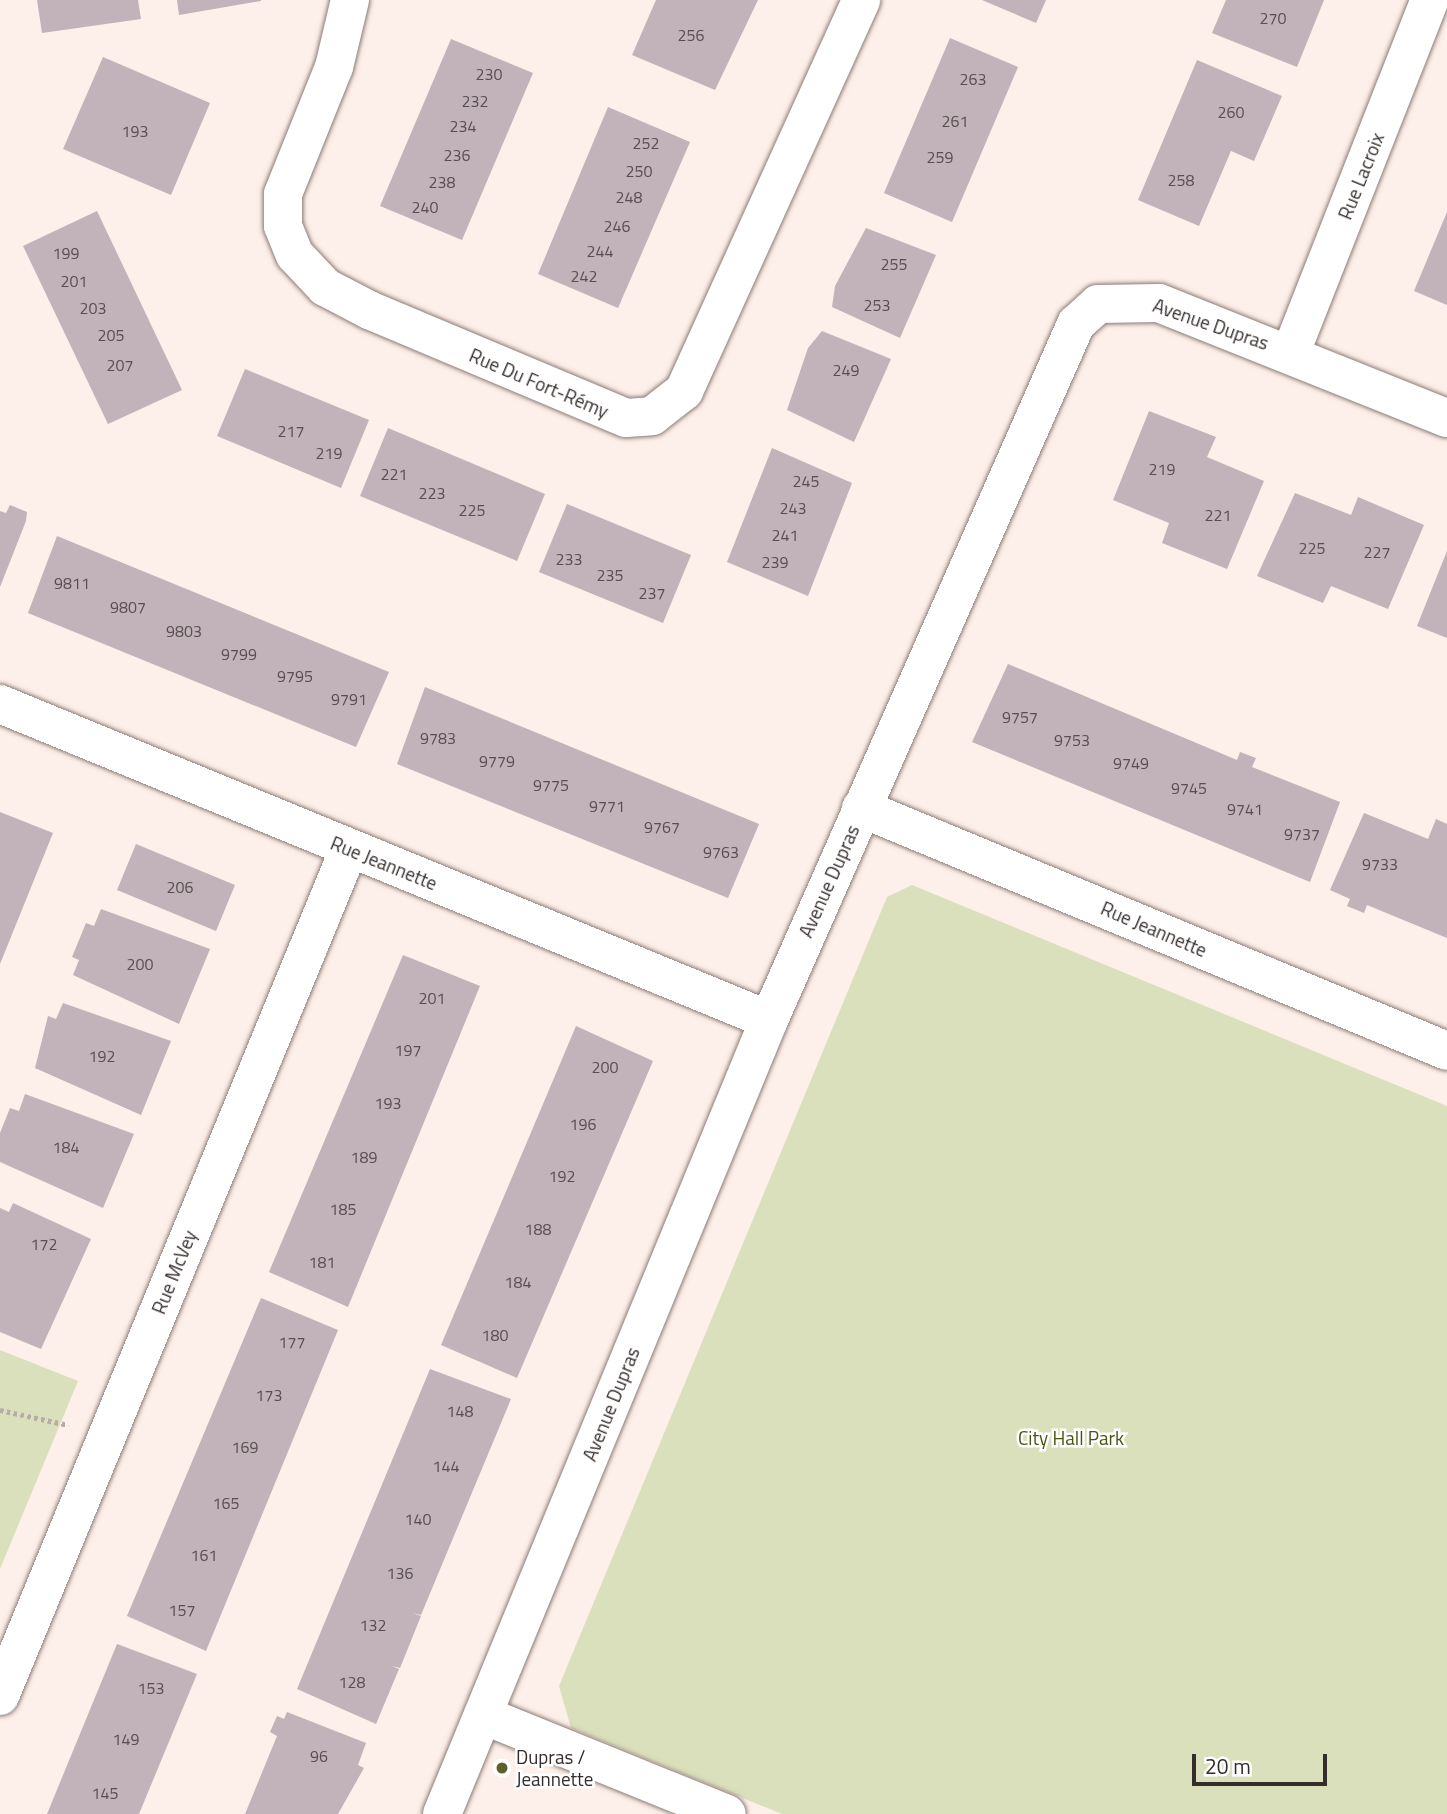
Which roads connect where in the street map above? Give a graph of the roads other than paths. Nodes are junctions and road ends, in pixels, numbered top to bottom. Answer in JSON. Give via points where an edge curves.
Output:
{"nodes":[{"id":1,"x":349,"y":0,"type":"edge"},
{"id":2,"x":861,"y":0,"type":"edge"},
{"id":3,"x":1430,"y":0,"type":"edge"},
{"id":4,"x":1291,"y":352,"type":"junction"},
{"id":5,"x":1447,"y":418,"type":"edge"},
{"id":6,"x":0,"y":705,"type":"edge"},
{"id":7,"x":861,"y":808,"type":"junction"},
{"id":8,"x":349,"y":849,"type":"junction"},
{"id":9,"x":769,"y":1020,"type":"junction"},
{"id":10,"x":1447,"y":1052,"type":"edge"},
{"id":11,"x":0,"y":1696,"type":"edge"},
{"id":12,"x":483,"y":1715,"type":"junction"},
{"id":13,"x":442,"y":1814,"type":"edge"},
{"id":14,"x":727,"y":1814,"type":"edge"}],
"edges":[{"from":1,"to":2,"type":"street","name":"Rue Du Fort-Rémy","via":[[334,66],[281,204],[295,255],[326,287],[369,310],[626,418],[652,416],[684,391]]},
{"from":3,"to":4,"type":"street","name":"Rue Lacroix"},
{"from":4,"to":5,"type":"street","name":"Avenue Dupras"},
{"from":4,"to":7,"type":"street","name":"Avenue Dupras","via":[[1159,303],[1098,304],[1076,324]]},
{"from":6,"to":8,"type":"street","name":"Rue Jeannette"},
{"from":7,"to":9,"type":"street","name":"Avenue Dupras"},
{"from":7,"to":10,"type":"street","name":"Rue Jeannette"},
{"from":8,"to":9,"type":"street","name":"Rue Jeannette"},
{"from":8,"to":11,"type":"street","name":"Rue McVey"},
{"from":9,"to":12,"type":"street","name":"Avenue Dupras"},
{"from":12,"to":13,"type":"street","name":"Avenue Dupras"},
{"from":12,"to":14,"type":"street"}]}
